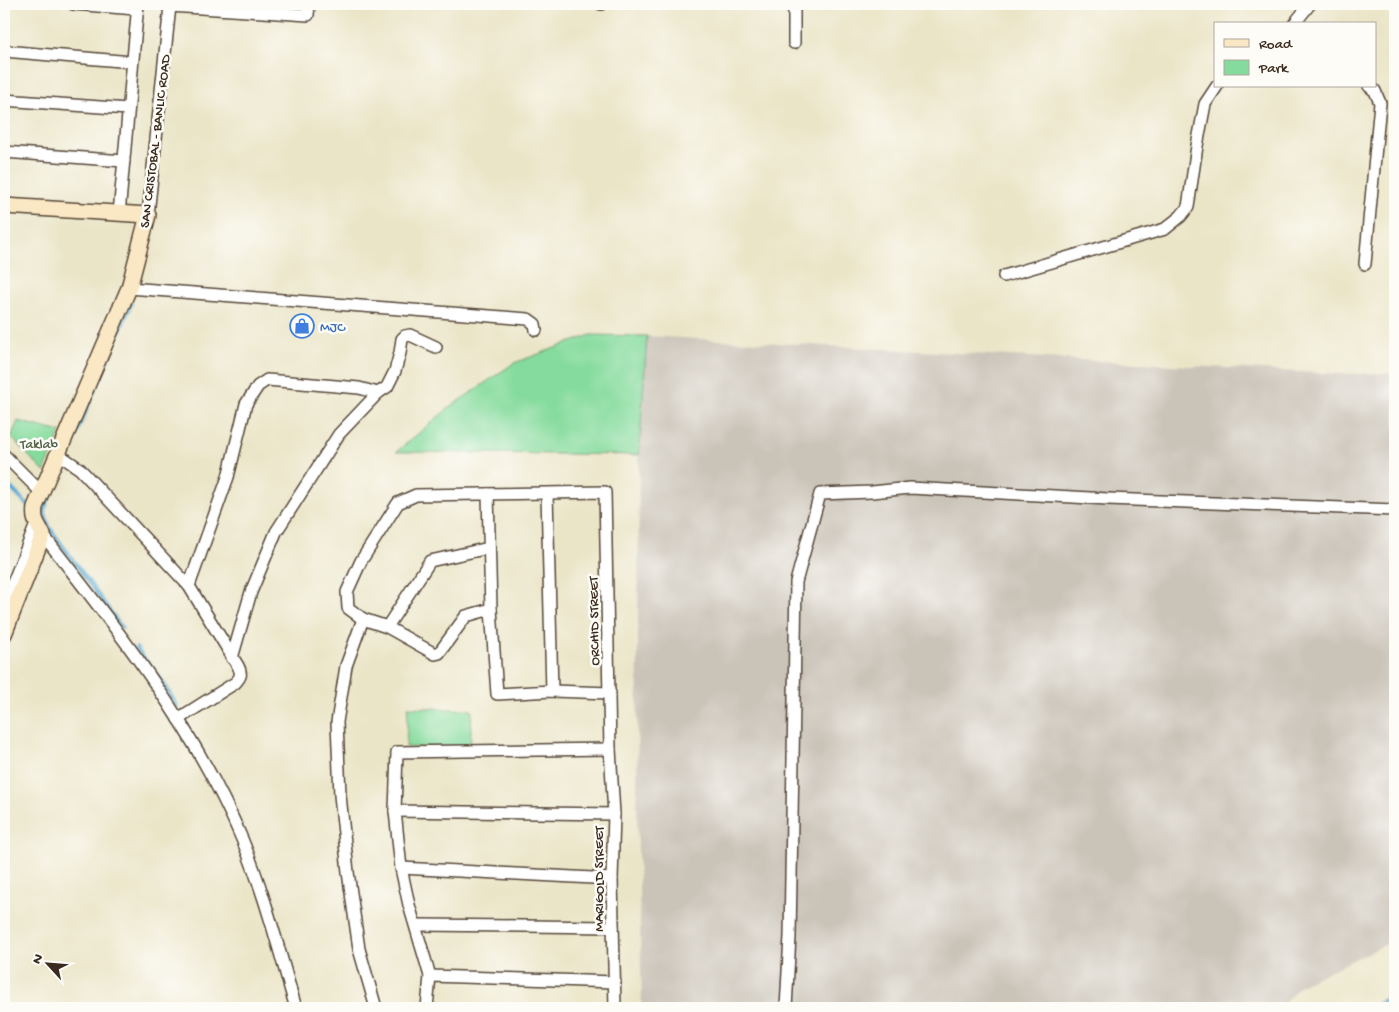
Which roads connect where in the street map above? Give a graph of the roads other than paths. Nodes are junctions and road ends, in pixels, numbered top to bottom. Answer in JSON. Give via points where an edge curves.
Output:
{"nodes":[{"id":1,"x":73,"y":4,"type":"edge"},
{"id":2,"x":309,"y":4,"type":"edge"},
{"id":3,"x":794,"y":4,"type":"edge"},
{"id":4,"x":1310,"y":4,"type":"edge"},
{"id":5,"x":137,"y":6,"type":"edge"},
{"id":6,"x":1296,"y":22,"type":"edge"},
{"id":7,"x":794,"y":43,"type":"dead end"},
{"id":8,"x":4,"y":50,"type":"edge"},
{"id":9,"x":132,"y":62,"type":"junction"},
{"id":10,"x":1216,"y":88,"type":"edge"},
{"id":11,"x":1371,"y":88,"type":"edge"},
{"id":12,"x":4,"y":100,"type":"edge"},
{"id":13,"x":128,"y":109,"type":"junction"},
{"id":14,"x":4,"y":152,"type":"edge"},
{"id":15,"x":124,"y":161,"type":"junction"},
{"id":16,"x":4,"y":206,"type":"edge"},
{"id":17,"x":119,"y":214,"type":"junction"},
{"id":18,"x":148,"y":215,"type":"junction"},
{"id":19,"x":1365,"y":264,"type":"dead end"},
{"id":20,"x":1004,"y":276,"type":"dead end"},
{"id":21,"x":129,"y":288,"type":"junction"},
{"id":22,"x":536,"y":330,"type":"dead end"},
{"id":23,"x":436,"y":347,"type":"dead end"},
{"id":24,"x":378,"y":393,"type":"junction"},
{"id":25,"x":58,"y":454,"type":"junction"},
{"id":26,"x":4,"y":455,"type":"edge"},
{"id":27,"x":41,"y":492,"type":"junction"},
{"id":28,"x":488,"y":494,"type":"junction"},
{"id":29,"x":547,"y":494,"type":"junction"},
{"id":30,"x":1395,"y":510,"type":"edge"},
{"id":31,"x":40,"y":530,"type":"junction"},
{"id":32,"x":489,"y":548,"type":"junction"},
{"id":33,"x":189,"y":586,"type":"junction"},
{"id":34,"x":4,"y":602,"type":"edge"},
{"id":35,"x":492,"y":609,"type":"junction"},
{"id":36,"x":363,"y":619,"type":"junction"},
{"id":37,"x":387,"y":627,"type":"junction"},
{"id":38,"x":4,"y":634,"type":"edge"},
{"id":39,"x":232,"y":658,"type":"junction"},
{"id":40,"x":552,"y":691,"type":"junction"},
{"id":41,"x":610,"y":694,"type":"junction"},
{"id":42,"x":178,"y":719,"type":"junction"},
{"id":43,"x":610,"y":749,"type":"junction"},
{"id":44,"x":395,"y":811,"type":"junction"},
{"id":45,"x":614,"y":814,"type":"junction"},
{"id":46,"x":401,"y":868,"type":"junction"},
{"id":47,"x":612,"y":879,"type":"junction"},
{"id":48,"x":416,"y":925,"type":"junction"},
{"id":49,"x":612,"y":927,"type":"junction"},
{"id":50,"x":430,"y":976,"type":"junction"},
{"id":51,"x":615,"y":982,"type":"junction"},
{"id":52,"x":296,"y":1008,"type":"edge"},
{"id":53,"x":376,"y":1008,"type":"edge"},
{"id":54,"x":427,"y":1008,"type":"edge"},
{"id":55,"x":615,"y":1008,"type":"edge"},
{"id":56,"x":786,"y":1008,"type":"edge"}],
"edges":[{"from":1,"to":5,"type":"street"},
{"from":2,"to":18,"type":"street","name":"SAN CRISTOBAL - BANLIC ROAD","via":[[308,14],[170,6]]},
{"from":3,"to":7,"type":"street"},
{"from":4,"to":6,"type":"street"},
{"from":5,"to":9,"type":"street"},
{"from":8,"to":9,"type":"street"},
{"from":9,"to":13,"type":"street"},
{"from":10,"to":20,"type":"street","via":[[1205,104],[1188,206],[1181,216],[1165,228]]},
{"from":11,"to":19,"type":"street","via":[[1380,103]]},
{"from":12,"to":13,"type":"street"},
{"from":13,"to":15,"type":"street"},
{"from":14,"to":15,"type":"street"},
{"from":15,"to":17,"type":"street"},
{"from":16,"to":17,"type":"street"},
{"from":17,"to":18,"type":"street"},
{"from":18,"to":21,"type":"street","name":"SAN CRISTOBAL - BANLIC ROAD"},
{"from":21,"to":22,"type":"street","via":[[528,319],[535,324]]},
{"from":21,"to":25,"type":"street","name":"SAN CRISTOBAL - BANLIC ROAD"},
{"from":23,"to":24,"type":"street","via":[[410,335],[404,336],[394,371],[387,386]]},
{"from":24,"to":33,"type":"street","via":[[359,388],[274,380],[258,386],[246,404],[228,477]]},
{"from":24,"to":39,"type":"street","via":[[339,434],[276,532],[251,592]]},
{"from":25,"to":27,"type":"street","name":"SAN CRISTOBAL - BANLIC ROAD"},
{"from":25,"to":33,"type":"street","via":[[80,469]]},
{"from":26,"to":27,"type":"street"},
{"from":27,"to":31,"type":"street","name":"SAN CRISTOBAL - BANLIC ROAD","via":[[34,517]]},
{"from":28,"to":29,"type":"street"},
{"from":28,"to":32,"type":"street"},
{"from":28,"to":36,"type":"street","via":[[416,495],[398,503],[361,561],[347,592],[348,608]]},
{"from":29,"to":40,"type":"street"},
{"from":29,"to":41,"type":"street","name":"ORCHID STREET","via":[[605,492]]},
{"from":30,"to":56,"type":"street","via":[[1108,500],[910,488],[820,494],[796,582]]},
{"from":31,"to":34,"type":"street"},
{"from":31,"to":38,"type":"street","name":"SAN CRISTOBAL - BANLIC ROAD"},
{"from":31,"to":42,"type":"street","via":[[138,657]]},
{"from":32,"to":35,"type":"street"},
{"from":32,"to":37,"type":"street","via":[[430,561]]},
{"from":33,"to":39,"type":"street"},
{"from":35,"to":37,"type":"street","via":[[466,616],[439,654]]},
{"from":35,"to":40,"type":"street","via":[[497,694]]},
{"from":36,"to":37,"type":"street"},
{"from":36,"to":53,"type":"street","via":[[346,666],[337,722],[340,795],[359,949]]},
{"from":39,"to":42,"type":"street","via":[[241,673],[240,678]]},
{"from":40,"to":41,"type":"street"},
{"from":41,"to":43,"type":"street","name":"ORCHID STREET"},
{"from":42,"to":52,"type":"street","via":[[241,836],[265,901]]},
{"from":43,"to":44,"type":"street","via":[[397,752]]},
{"from":43,"to":45,"type":"street","name":"MARIGOLD STREET"},
{"from":44,"to":45,"type":"street"},
{"from":44,"to":46,"type":"street"},
{"from":45,"to":47,"type":"street","name":"MARIGOLD STREET"},
{"from":46,"to":47,"type":"street"},
{"from":46,"to":48,"type":"street"},
{"from":47,"to":49,"type":"street","name":"MARIGOLD STREET"},
{"from":48,"to":49,"type":"street"},
{"from":48,"to":50,"type":"street"},
{"from":49,"to":51,"type":"street","name":"MARIGOLD STREET"},
{"from":50,"to":51,"type":"street"},
{"from":50,"to":54,"type":"street"},
{"from":51,"to":55,"type":"street","name":"MARIGOLD STREET"}]}
